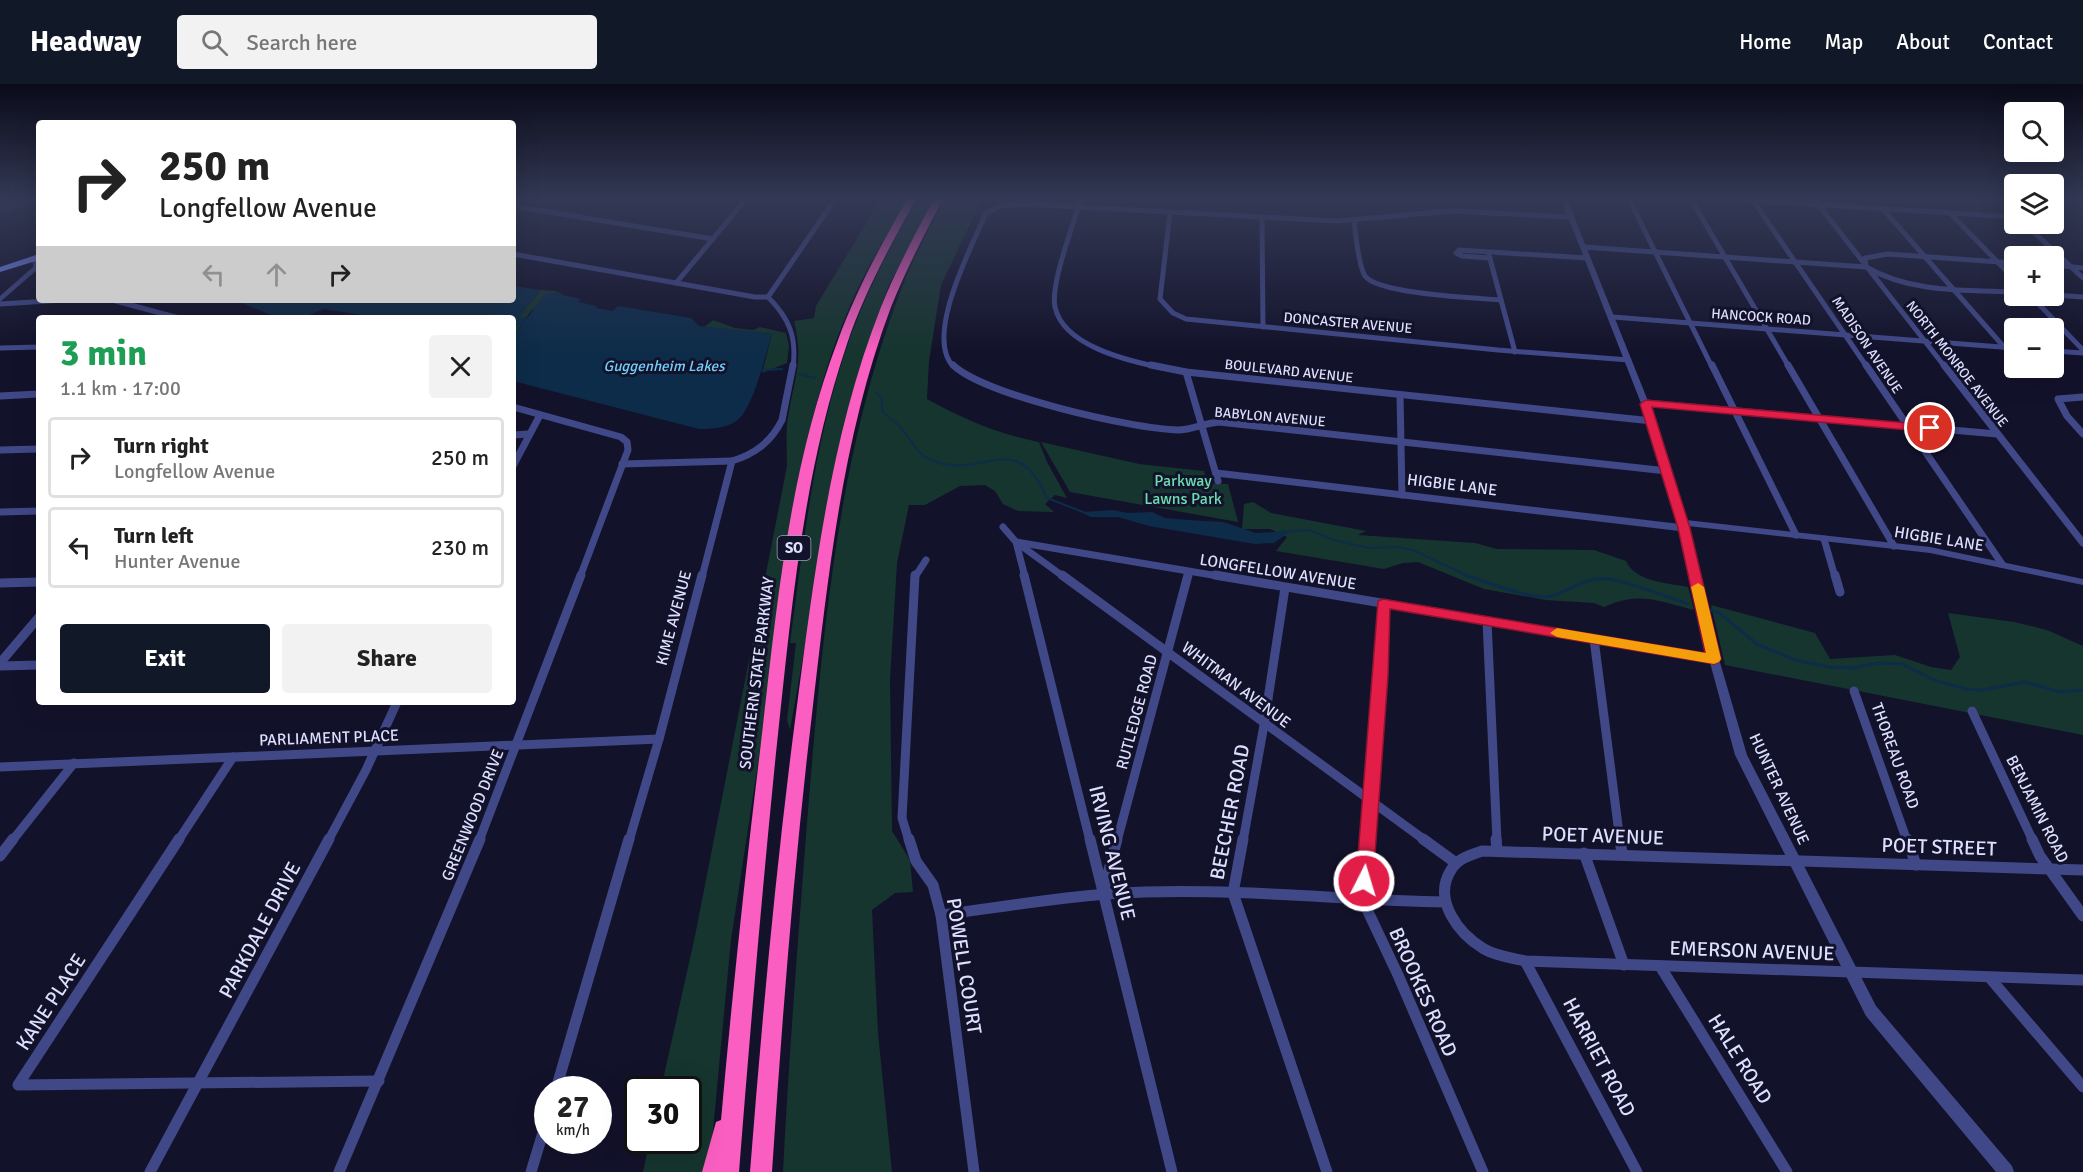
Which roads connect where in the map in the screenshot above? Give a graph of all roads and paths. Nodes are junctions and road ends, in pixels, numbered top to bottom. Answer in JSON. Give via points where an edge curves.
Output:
{"nodes":[{"id":1,"x":704,"y":250,"type":"edge"},
{"id":2,"x":800,"y":250,"type":"edge"},
{"id":3,"x":883,"y":250,"type":"edge"},
{"id":4,"x":912,"y":250,"type":"edge"},
{"id":5,"x":971,"y":250,"type":"edge"},
{"id":6,"x":1067,"y":250,"type":"edge"},
{"id":7,"x":1165,"y":250,"type":"edge"},
{"id":8,"x":1262,"y":250,"type":"edge"},
{"id":9,"x":1359,"y":250,"type":"edge"},
{"id":10,"x":1721,"y":250,"type":"edge"},
{"id":11,"x":1787,"y":250,"type":"edge"},
{"id":12,"x":1853,"y":250,"type":"edge"},
{"id":13,"x":1920,"y":250,"type":"edge"},
{"id":14,"x":1985,"y":250,"type":"edge"},
{"id":15,"x":2053,"y":250,"type":"edge"},
{"id":16,"x":1586,"y":252,"type":"junction"},
{"id":17,"x":1655,"y":252,"type":"junction"},
{"id":18,"x":516,"y":255,"type":"edge"},
{"id":19,"x":1489,"y":255,"type":"junction"},
{"id":20,"x":1725,"y":257,"type":"junction"},
{"id":21,"x":1926,"y":257,"type":"junction"},
{"id":22,"x":36,"y":258,"type":"edge"},
{"id":23,"x":1795,"y":262,"type":"junction"},
{"id":24,"x":1997,"y":262,"type":"junction"},
{"id":25,"x":2004,"y":262,"type":"edge"},
{"id":26,"x":2064,"y":266,"type":"edge"},
{"id":27,"x":1866,"y":267,"type":"junction"},
{"id":28,"x":2071,"y":267,"type":"junction"},
{"id":29,"x":36,"y":268,"type":"edge"},
{"id":30,"x":2083,"y":268,"type":"edge"},
{"id":31,"x":2004,"y":269,"type":"edge"},
{"id":32,"x":0,"y":270,"type":"edge"},
{"id":33,"x":2083,"y":278,"type":"edge"},
{"id":34,"x":676,"y":283,"type":"junction"},
{"id":35,"x":1952,"y":287,"type":"junction"},
{"id":36,"x":2004,"y":291,"type":"edge"},
{"id":37,"x":2064,"y":295,"type":"edge"},
{"id":38,"x":768,"y":297,"type":"junction"},
{"id":39,"x":2083,"y":297,"type":"edge"},
{"id":40,"x":1501,"y":300,"type":"junction"},
{"id":41,"x":36,"y":301,"type":"edge"},
{"id":42,"x":0,"y":302,"type":"edge"},
{"id":43,"x":123,"y":303,"type":"edge"},
{"id":44,"x":2040,"y":306,"type":"edge"},
{"id":45,"x":168,"y":315,"type":"edge"},
{"id":46,"x":1612,"y":317,"type":"junction"},
{"id":47,"x":1690,"y":323,"type":"junction"},
{"id":48,"x":1263,"y":327,"type":"junction"},
{"id":49,"x":1768,"y":329,"type":"junction"},
{"id":50,"x":1846,"y":335,"type":"junction"},
{"id":51,"x":1924,"y":341,"type":"junction"},
{"id":52,"x":36,"y":347,"type":"edge"},
{"id":53,"x":2004,"y":347,"type":"joint"},
{"id":54,"x":0,"y":348,"type":"edge"},
{"id":55,"x":2064,"y":351,"type":"edge"},
{"id":56,"x":2083,"y":351,"type":"edge"},
{"id":57,"x":1515,"y":352,"type":"junction"},
{"id":58,"x":1629,"y":360,"type":"junction"},
{"id":59,"x":1186,"y":372,"type":"junction"},
{"id":60,"x":36,"y":394,"type":"edge"},
{"id":61,"x":1400,"y":394,"type":"junction"},
{"id":62,"x":0,"y":396,"type":"edge"},
{"id":63,"x":2083,"y":397,"type":"edge"},
{"id":64,"x":1646,"y":404,"type":"junction"},
{"id":65,"x":516,"y":409,"type":"edge"},
{"id":66,"x":1733,"y":411,"type":"junction"},
{"id":67,"x":540,"y":415,"type":"junction"},
{"id":68,"x":1820,"y":419,"type":"junction"},
{"id":69,"x":1652,"y":421,"type":"junction"},
{"id":70,"x":1202,"y":425,"type":"junction"},
{"id":71,"x":1908,"y":426,"type":"junction"},
{"id":72,"x":529,"y":434,"type":"junction"},
{"id":73,"x":1996,"y":434,"type":"junction"},
{"id":74,"x":2083,"y":434,"type":"edge"},
{"id":75,"x":516,"y":435,"type":"edge"},
{"id":76,"x":1401,"y":442,"type":"junction"},
{"id":77,"x":36,"y":449,"type":"edge"},
{"id":78,"x":0,"y":450,"type":"edge"},
{"id":79,"x":516,"y":460,"type":"edge"},
{"id":80,"x":732,"y":461,"type":"junction"},
{"id":81,"x":622,"y":464,"type":"junction"},
{"id":82,"x":1667,"y":471,"type":"junction"},
{"id":83,"x":1216,"y":473,"type":"junction"},
{"id":84,"x":1218,"y":481,"type":"dead end"},
{"id":85,"x":1402,"y":495,"type":"junction"},
{"id":86,"x":36,"y":511,"type":"edge"},
{"id":87,"x":0,"y":512,"type":"edge"},
{"id":88,"x":1683,"y":525,"type":"junction"},
{"id":89,"x":1003,"y":527,"type":"dead end"},
{"id":90,"x":1796,"y":535,"type":"junction"},
{"id":91,"x":1824,"y":539,"type":"junction"},
{"id":92,"x":1016,"y":542,"type":"junction"},
{"id":93,"x":2083,"y":543,"type":"edge"},
{"id":94,"x":1894,"y":546,"type":"junction"},
{"id":95,"x":926,"y":560,"type":"dead end"},
{"id":96,"x":2002,"y":564,"type":"junction"},
{"id":97,"x":1189,"y":572,"type":"junction"},
{"id":98,"x":36,"y":582,"type":"edge"},
{"id":99,"x":2083,"y":582,"type":"edge"},
{"id":100,"x":0,"y":584,"type":"edge"},
{"id":101,"x":1285,"y":588,"type":"junction"},
{"id":102,"x":1840,"y":592,"type":"dead end"},
{"id":103,"x":1383,"y":604,"type":"junction"},
{"id":104,"x":36,"y":621,"type":"edge"},
{"id":105,"x":1487,"y":621,"type":"junction"},
{"id":106,"x":1594,"y":639,"type":"junction"},
{"id":107,"x":1168,"y":653,"type":"junction"},
{"id":108,"x":1714,"y":659,"type":"junction"},
{"id":109,"x":0,"y":665,"type":"edge"},
{"id":110,"x":36,"y":665,"type":"edge"},
{"id":111,"x":1854,"y":692,"type":"dead end"},
{"id":112,"x":396,"y":705,"type":"edge"},
{"id":113,"x":1972,"y":711,"type":"dead end"},
{"id":114,"x":1264,"y":725,"type":"junction"},
{"id":115,"x":659,"y":739,"type":"junction"},
{"id":116,"x":518,"y":744,"type":"junction"},
{"id":117,"x":374,"y":751,"type":"junction"},
{"id":118,"x":232,"y":757,"type":"junction"},
{"id":119,"x":74,"y":763,"type":"junction"},
{"id":120,"x":0,"y":767,"type":"edge"},
{"id":121,"x":1371,"y":802,"type":"junction"},
{"id":122,"x":1497,"y":850,"type":"junction"},
{"id":123,"x":1584,"y":853,"type":"junction"},
{"id":124,"x":1622,"y":854,"type":"junction"},
{"id":125,"x":0,"y":856,"type":"edge"},
{"id":126,"x":1794,"y":861,"type":"junction"},
{"id":127,"x":1456,"y":863,"type":"junction"},
{"id":128,"x":1916,"y":865,"type":"junction"},
{"id":129,"x":2049,"y":869,"type":"junction"},
{"id":130,"x":2083,"y":870,"type":"edge"},
{"id":131,"x":1103,"y":894,"type":"junction"},
{"id":132,"x":1233,"y":894,"type":"junction"},
{"id":133,"x":1363,"y":901,"type":"junction"},
{"id":134,"x":1445,"y":902,"type":"junction"},
{"id":135,"x":941,"y":915,"type":"junction"},
{"id":136,"x":2083,"y":916,"type":"edge"},
{"id":137,"x":1526,"y":961,"type":"junction"},
{"id":138,"x":1624,"y":965,"type":"junction"},
{"id":139,"x":1660,"y":966,"type":"junction"},
{"id":140,"x":1852,"y":974,"type":"junction"},
{"id":141,"x":1989,"y":977,"type":"junction"},
{"id":142,"x":2083,"y":980,"type":"edge"},
{"id":143,"x":560,"y":1076,"type":"edge"},
{"id":144,"x":379,"y":1081,"type":"junction"},
{"id":145,"x":198,"y":1083,"type":"junction"},
{"id":146,"x":735,"y":1084,"type":"junction"},
{"id":147,"x":2083,"y":1087,"type":"edge"},
{"id":148,"x":536,"y":1154,"type":"edge"},
{"id":149,"x":763,"y":1165,"type":"edge"},
{"id":150,"x":150,"y":1172,"type":"edge"},
{"id":151,"x":339,"y":1172,"type":"edge"},
{"id":152,"x":531,"y":1172,"type":"edge"},
{"id":153,"x":713,"y":1172,"type":"edge"},
{"id":154,"x":728,"y":1172,"type":"edge"},
{"id":155,"x":974,"y":1172,"type":"edge"},
{"id":156,"x":1172,"y":1172,"type":"edge"},
{"id":157,"x":1327,"y":1172,"type":"edge"},
{"id":158,"x":1483,"y":1172,"type":"edge"},
{"id":159,"x":1637,"y":1172,"type":"edge"},
{"id":160,"x":1787,"y":1172,"type":"edge"},
{"id":161,"x":2006,"y":1172,"type":"edge"}],
"edges":[{"from":1,"to":34,"type":"street"},
{"from":2,"to":38,"type":"street"},
{"from":3,"to":146,"type":"highway","name":"SOUTHERN STATE PARKWAY","number":"SO","via":[[843,340],[805,478],[771,726]]},
{"from":4,"to":149,"type":"highway","number":"SO","via":[[877,333],[857,398],[810,659],[776,972]]},
{"from":5,"to":70,"type":"street","name":"BABYLON AVENUE","via":[[947,307],[945,350],[955,371],[1057,408],[1163,429]]},
{"from":6,"to":59,"type":"street","name":"BOULEVARD AVENUE","via":[[1055,307],[1080,338],[1131,362]]},
{"from":7,"to":48,"type":"street","name":"DONCASTER AVENUE","via":[[1159,294],[1165,306],[1186,318]]},
{"from":8,"to":48,"type":"street"},
{"from":9,"to":40,"type":"street","via":[[1364,275],[1371,281],[1395,288]]},
{"from":10,"to":20,"type":"street"},
{"from":11,"to":23,"type":"street","name":"MADISON AVENUE"},
{"from":12,"to":27,"type":"street","name":"NORTH MONROE AVENUE"},
{"from":13,"to":21,"type":"street"},
{"from":14,"to":24,"type":"street"},
{"from":15,"to":28,"type":"street"},
{"from":16,"to":17,"type":"street"},
{"from":16,"to":19,"type":"street"},
{"from":16,"to":46,"type":"street","name":"HUNTER AVENUE"},
{"from":17,"to":20,"type":"street"},
{"from":17,"to":47,"type":"street"},
{"from":18,"to":34,"type":"street"},
{"from":19,"to":19,"type":"street","via":[[1459,250],[1456,253],[1462,256]]},
{"from":19,"to":40,"type":"street"},
{"from":20,"to":23,"type":"street"},
{"from":20,"to":49,"type":"street"},
{"from":21,"to":24,"type":"street"},
{"from":21,"to":27,"type":"street","via":[[1877,254],[1865,258]]},
{"from":21,"to":35,"type":"street"},
{"from":22,"to":32,"type":"main road"},
{"from":23,"to":27,"type":"street"},
{"from":23,"to":50,"type":"street","name":"MADISON AVENUE"},
{"from":24,"to":25,"type":"street"},
{"from":24,"to":31,"type":"street"},
{"from":26,"to":28,"type":"street"},
{"from":27,"to":35,"type":"street","via":[[1891,280]]},
{"from":27,"to":51,"type":"street","name":"NORTH MONROE AVENUE"},
{"from":28,"to":30,"type":"street"},
{"from":28,"to":33,"type":"street"},
{"from":29,"to":42,"type":"street"},
{"from":34,"to":38,"type":"street"},
{"from":35,"to":36,"type":"street"},
{"from":35,"to":53,"type":"street"},
{"from":37,"to":39,"type":"street"},
{"from":38,"to":80,"type":"street","via":[[789,322],[795,349],[782,420],[768,441],[750,455]]},
{"from":40,"to":57,"type":"street"},
{"from":41,"to":42,"type":"street"},
{"from":43,"to":45,"type":"street"},
{"from":44,"to":56,"type":"street"},
{"from":46,"to":47,"type":"street","name":"HANCOCK ROAD"},
{"from":46,"to":58,"type":"street","name":"HUNTER AVENUE"},
{"from":47,"to":49,"type":"street","name":"HANCOCK ROAD"},
{"from":47,"to":66,"type":"street"},
{"from":48,"to":57,"type":"street","name":"DONCASTER AVENUE"},
{"from":49,"to":50,"type":"street","name":"HANCOCK ROAD"},
{"from":49,"to":68,"type":"street"},
{"from":50,"to":51,"type":"street","name":"HANCOCK ROAD"},
{"from":50,"to":71,"type":"street","name":"MADISON AVENUE"},
{"from":51,"to":53,"type":"street","name":"HANCOCK ROAD"},
{"from":51,"to":73,"type":"street","name":"NORTH MONROE AVENUE"},
{"from":52,"to":54,"type":"street"},
{"from":55,"to":56,"type":"street"},
{"from":57,"to":58,"type":"street","name":"DONCASTER AVENUE"},
{"from":58,"to":64,"type":"street","name":"HUNTER AVENUE"},
{"from":59,"to":61,"type":"street","name":"BOULEVARD AVENUE"},
{"from":59,"to":70,"type":"street"},
{"from":60,"to":62,"type":"street"},
{"from":61,"to":69,"type":"street","name":"BOULEVARD AVENUE"},
{"from":61,"to":76,"type":"street"},
{"from":63,"to":74,"type":"street","via":[[2058,399]]},
{"from":64,"to":66,"type":"street"},
{"from":64,"to":69,"type":"street","name":"HUNTER AVENUE"},
{"from":65,"to":67,"type":"street"},
{"from":66,"to":68,"type":"street"},
{"from":66,"to":90,"type":"street"},
{"from":67,"to":72,"type":"street"},
{"from":67,"to":81,"type":"street","via":[[621,437],[628,450]]},
{"from":68,"to":71,"type":"street"},
{"from":68,"to":94,"type":"street"},
{"from":69,"to":82,"type":"street","name":"HUNTER AVENUE"},
{"from":70,"to":76,"type":"street","name":"BABYLON AVENUE","via":[[1219,422]]},
{"from":70,"to":83,"type":"street"},
{"from":71,"to":73,"type":"street"},
{"from":71,"to":96,"type":"street","name":"MADISON AVENUE"},
{"from":72,"to":75,"type":"street"},
{"from":72,"to":79,"type":"street"},
{"from":73,"to":93,"type":"street","name":"NORTH MONROE AVENUE"},
{"from":76,"to":82,"type":"street","name":"BABYLON AVENUE"},
{"from":76,"to":85,"type":"street"},
{"from":77,"to":78,"type":"street"},
{"from":80,"to":81,"type":"street"},
{"from":80,"to":115,"type":"street","name":"KIME AVENUE"},
{"from":81,"to":116,"type":"street","name":"GREENWOOD DRIVE"},
{"from":82,"to":88,"type":"street","name":"HUNTER AVENUE"},
{"from":83,"to":84,"type":"street"},
{"from":83,"to":85,"type":"street","name":"HIGBIE LANE"},
{"from":85,"to":88,"type":"street","name":"HIGBIE LANE"},
{"from":86,"to":87,"type":"street"},
{"from":88,"to":90,"type":"street","name":"HIGBIE LANE"},
{"from":88,"to":108,"type":"street","name":"HUNTER AVENUE"},
{"from":89,"to":92,"type":"street","name":"WHITMAN AVENUE"},
{"from":90,"to":91,"type":"street","name":"HIGBIE LANE"},
{"from":91,"to":94,"type":"street","name":"HIGBIE LANE"},
{"from":91,"to":102,"type":"street"},
{"from":92,"to":97,"type":"street","name":"LONGFELLOW AVENUE"},
{"from":92,"to":107,"type":"street","name":"WHITMAN AVENUE"},
{"from":92,"to":131,"type":"street","name":"IRVING AVENUE"},
{"from":94,"to":96,"type":"street","name":"HIGBIE LANE"},
{"from":95,"to":135,"type":"street","name":"POWELL COURT","via":[[915,576],[902,818],[916,861],[933,885]]},
{"from":96,"to":99,"type":"street","name":"HIGBIE LANE"},
{"from":97,"to":101,"type":"street","name":"LONGFELLOW AVENUE"},
{"from":97,"to":107,"type":"street","name":"RUTLEDGE ROAD"},
{"from":98,"to":100,"type":"street"},
{"from":101,"to":103,"type":"street","name":"LONGFELLOW AVENUE"},
{"from":101,"to":114,"type":"street","name":"BEECHER ROAD"},
{"from":103,"to":105,"type":"street","name":"LONGFELLOW AVENUE"},
{"from":103,"to":121,"type":"street","name":"BROOKES ROAD"},
{"from":104,"to":109,"type":"street"},
{"from":105,"to":106,"type":"street","name":"LONGFELLOW AVENUE"},
{"from":105,"to":122,"type":"street"},
{"from":106,"to":108,"type":"street","name":"LONGFELLOW AVENUE"},
{"from":106,"to":124,"type":"street"},
{"from":107,"to":114,"type":"street","name":"WHITMAN AVENUE"},
{"from":107,"to":131,"type":"street","name":"RUTLEDGE ROAD"},
{"from":108,"to":126,"type":"street","name":"HUNTER AVENUE","via":[[1741,754]]},
{"from":109,"to":110,"type":"street"},
{"from":111,"to":128,"type":"street","name":"THOREAU ROAD"},
{"from":112,"to":117,"type":"street","name":"PARKDALE DRIVE"},
{"from":113,"to":129,"type":"street","name":"BENJAMIN ROAD"},
{"from":114,"to":121,"type":"street","name":"WHITMAN AVENUE"},
{"from":114,"to":132,"type":"street","name":"BEECHER ROAD"},
{"from":115,"to":116,"type":"street","name":"PARLIAMENT PLACE"},
{"from":115,"to":143,"type":"street","name":"KIME AVENUE"},
{"from":116,"to":117,"type":"street","name":"PARLIAMENT PLACE"},
{"from":116,"to":144,"type":"street","name":"GREENWOOD DRIVE"},
{"from":117,"to":118,"type":"street","name":"PARLIAMENT PLACE"},
{"from":117,"to":145,"type":"street","name":"PARKDALE DRIVE"},
{"from":118,"to":119,"type":"street","name":"PARLIAMENT PLACE"},
{"from":118,"to":145,"type":"street","name":"KANE PLACE","via":[[18,1085]]},
{"from":119,"to":120,"type":"street","name":"PARLIAMENT PLACE"},
{"from":119,"to":125,"type":"street"},
{"from":121,"to":127,"type":"street","name":"WHITMAN AVENUE"},
{"from":121,"to":133,"type":"street","name":"BROOKES ROAD"},
{"from":122,"to":123,"type":"street","name":"POET AVENUE"},
{"from":122,"to":127,"type":"street","name":"POET AVENUE","via":[[1470,854]]},
{"from":123,"to":124,"type":"street","name":"POET AVENUE"},
{"from":123,"to":138,"type":"street"},
{"from":124,"to":126,"type":"street","name":"POET AVENUE"},
{"from":126,"to":128,"type":"street","name":"POET STREET"},
{"from":126,"to":140,"type":"street","name":"HUNTER AVENUE"},
{"from":127,"to":134,"type":"street","via":[[1445,879]]},
{"from":128,"to":129,"type":"street","name":"POET STREET"},
{"from":129,"to":130,"type":"street","name":"POET STREET"},
{"from":129,"to":136,"type":"street","name":"BENJAMIN ROAD"},
{"from":131,"to":132,"type":"street"},
{"from":131,"to":135,"type":"street"},
{"from":131,"to":156,"type":"street","name":"IRVING AVENUE"},
{"from":132,"to":133,"type":"street"},
{"from":132,"to":157,"type":"street","name":"BEECHER ROAD"},
{"from":133,"to":134,"type":"street"},
{"from":133,"to":158,"type":"street","name":"BROOKES ROAD"},
{"from":134,"to":137,"type":"street","name":"EMERSON AVENUE","via":[[1457,926],[1468,937],[1485,949]]},
{"from":135,"to":155,"type":"street","name":"POWELL COURT"},
{"from":137,"to":138,"type":"street","name":"EMERSON AVENUE"},
{"from":137,"to":159,"type":"street","name":"HARRIET ROAD"},
{"from":138,"to":139,"type":"street","name":"EMERSON AVENUE"},
{"from":139,"to":140,"type":"street","name":"EMERSON AVENUE"},
{"from":139,"to":160,"type":"street","name":"HALE ROAD"},
{"from":140,"to":141,"type":"street","name":"EMERSON AVENUE"},
{"from":140,"to":161,"type":"street","name":"HUNTER AVENUE","via":[[1871,1011]]},
{"from":141,"to":142,"type":"street","name":"EMERSON AVENUE"},
{"from":141,"to":147,"type":"street"},
{"from":144,"to":145,"type":"street","name":"KANE PLACE"},
{"from":144,"to":151,"type":"street","name":"GREENWOOD DRIVE"},
{"from":145,"to":150,"type":"street","name":"PARKDALE DRIVE"},
{"from":146,"to":153,"type":"highway"},
{"from":146,"to":154,"type":"highway","name":"SOUTHERN STATE PARKWAY","number":"SO"},
{"from":148,"to":152,"type":"street"}]}
